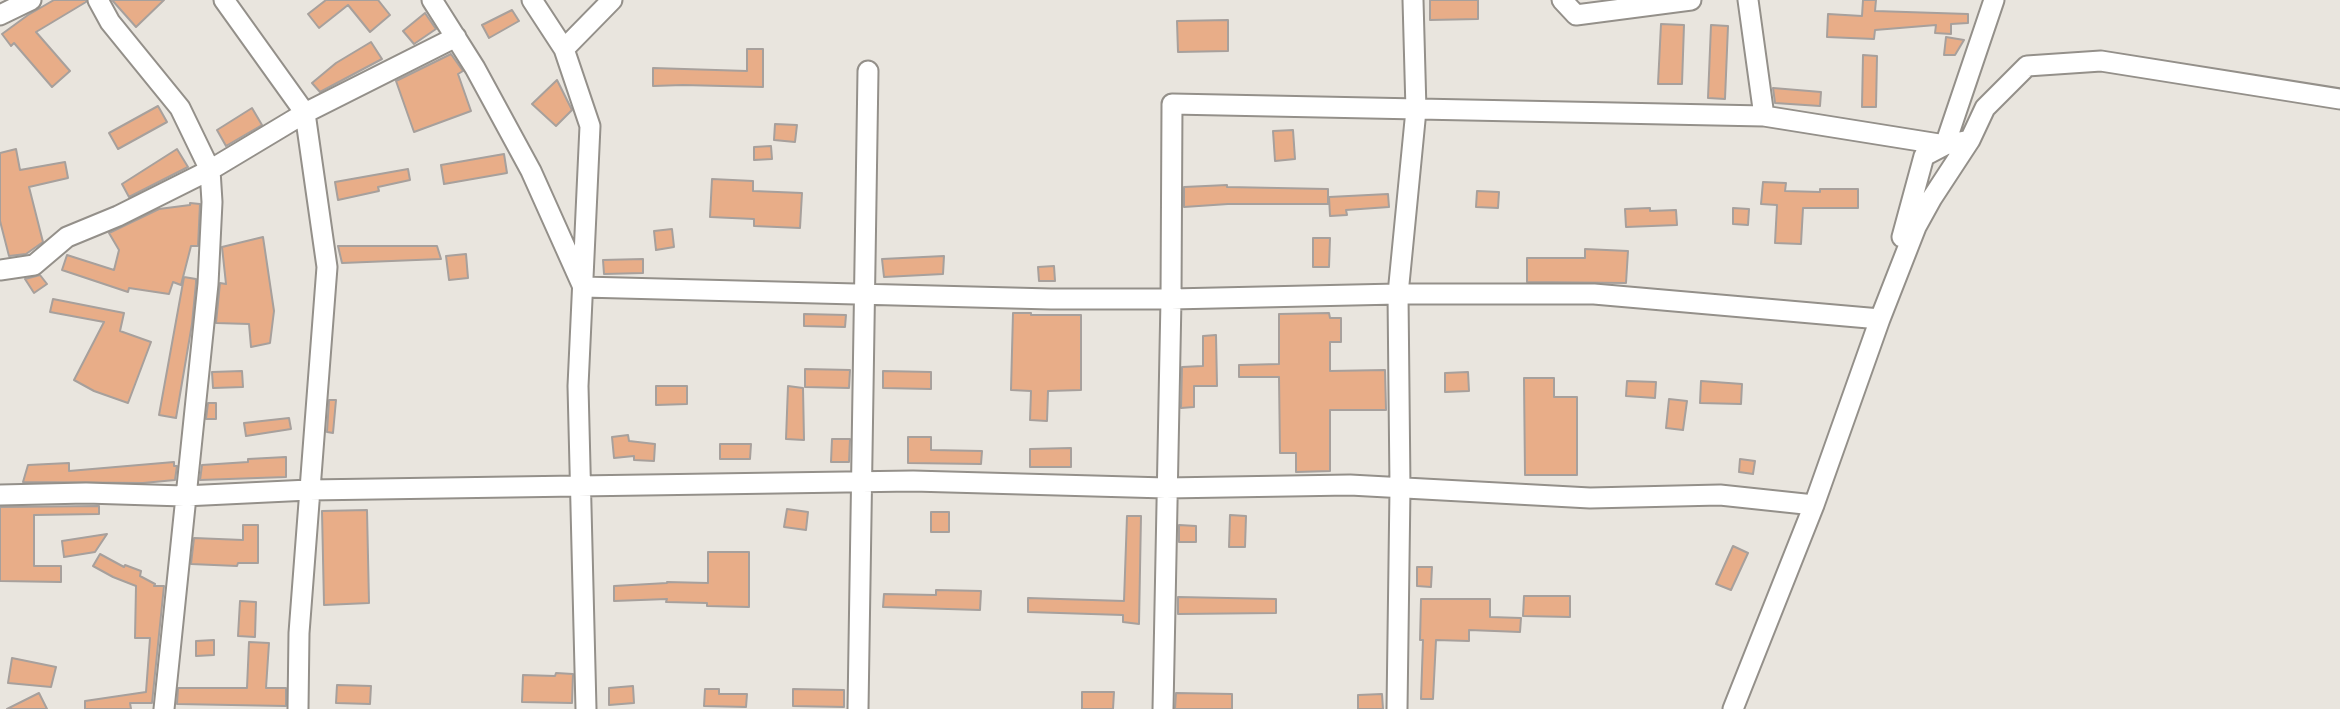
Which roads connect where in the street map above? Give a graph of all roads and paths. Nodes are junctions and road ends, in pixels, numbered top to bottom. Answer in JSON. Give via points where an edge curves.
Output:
{"nodes":[{"id":1,"x":98,"y":0,"type":"edge"},
{"id":2,"x":224,"y":0,"type":"edge"},
{"id":3,"x":432,"y":0,"type":"edge"},
{"id":4,"x":532,"y":0,"type":"edge"},
{"id":5,"x":612,"y":0,"type":"edge"},
{"id":6,"x":1413,"y":0,"type":"edge"},
{"id":7,"x":1562,"y":0,"type":"edge"},
{"id":8,"x":1691,"y":0,"type":"edge"},
{"id":9,"x":1748,"y":0,"type":"edge"},
{"id":10,"x":1994,"y":0,"type":"edge"},
{"id":11,"x":20,"y":2,"type":"edge"},
{"id":12,"x":0,"y":15,"type":"edge"},
{"id":13,"x":456,"y":37,"type":"junction"},
{"id":14,"x":564,"y":49,"type":"junction"},
{"id":15,"x":868,"y":71,"type":"dead end"},
{"id":16,"x":2340,"y":99,"type":"edge"},
{"id":17,"x":1416,"y":110,"type":"junction"},
{"id":18,"x":305,"y":113,"type":"junction"},
{"id":19,"x":1765,"y":116,"type":"junction"},
{"id":20,"x":1970,"y":140,"type":"junction"},
{"id":21,"x":1945,"y":145,"type":"junction"},
{"id":22,"x":210,"y":170,"type":"junction"},
{"id":23,"x":0,"y":271,"type":"edge"},
{"id":24,"x":583,"y":286,"type":"junction"},
{"id":25,"x":1398,"y":294,"type":"junction"},
{"id":26,"x":865,"y":295,"type":"junction"},
{"id":27,"x":1171,"y":299,"type":"junction"},
{"id":28,"x":1880,"y":319,"type":"junction"},
{"id":29,"x":863,"y":482,"type":"junction"},
{"id":30,"x":580,"y":485,"type":"junction"},
{"id":31,"x":1166,"y":488,"type":"junction"},
{"id":32,"x":1400,"y":488,"type":"junction"},
{"id":33,"x":309,"y":490,"type":"junction"},
{"id":34,"x":0,"y":495,"type":"edge"},
{"id":35,"x":184,"y":496,"type":"junction"},
{"id":36,"x":1814,"y":505,"type":"junction"},
{"id":37,"x":164,"y":709,"type":"edge"},
{"id":38,"x":298,"y":709,"type":"edge"},
{"id":39,"x":586,"y":709,"type":"edge"},
{"id":40,"x":858,"y":709,"type":"edge"},
{"id":41,"x":1163,"y":709,"type":"edge"},
{"id":42,"x":1397,"y":709,"type":"edge"},
{"id":43,"x":1733,"y":709,"type":"edge"}],
"edges":[{"from":1,"to":22,"type":"street","via":[[110,22],[180,108]]},
{"from":2,"to":18,"type":"street"},
{"from":3,"to":13,"type":"street"},
{"from":4,"to":14,"type":"street"},
{"from":5,"to":14,"type":"street"},
{"from":6,"to":17,"type":"street"},
{"from":7,"to":8,"type":"street","via":[[1576,15]]},
{"from":9,"to":19,"type":"street"},
{"from":10,"to":21,"type":"street"},
{"from":11,"to":12,"type":"street"},
{"from":13,"to":18,"type":"street"},
{"from":13,"to":24,"type":"street","via":[[531,171]]},
{"from":14,"to":24,"type":"street","via":[[590,126]]},
{"from":15,"to":26,"type":"street"},
{"from":16,"to":20,"type":"street","via":[[2101,61],[2028,66],[1985,108]]},
{"from":17,"to":19,"type":"street"},
{"from":17,"to":25,"type":"street"},
{"from":17,"to":27,"type":"street","via":[[1172,104]]},
{"from":18,"to":22,"type":"street"},
{"from":18,"to":33,"type":"street","via":[[327,267]]},
{"from":19,"to":21,"type":"street"},
{"from":20,"to":21,"type":"street"},
{"from":20,"to":28,"type":"street","via":[[1916,227]]},
{"from":21,"to":28,"type":"street","via":[[1924,156]]},
{"from":22,"to":23,"type":"street","via":[[67,237],[34,265]]},
{"from":22,"to":35,"type":"street","via":[[208,284]]},
{"from":24,"to":26,"type":"street"},
{"from":24,"to":30,"type":"street"},
{"from":25,"to":27,"type":"street"},
{"from":25,"to":28,"type":"street","via":[[1594,294]]},
{"from":25,"to":32,"type":"street"},
{"from":26,"to":27,"type":"street"},
{"from":26,"to":29,"type":"street"},
{"from":27,"to":31,"type":"street"},
{"from":28,"to":36,"type":"street"},
{"from":29,"to":30,"type":"street"},
{"from":29,"to":31,"type":"street"},
{"from":29,"to":40,"type":"street"},
{"from":30,"to":33,"type":"street"},
{"from":30,"to":39,"type":"street"},
{"from":31,"to":32,"type":"street"},
{"from":31,"to":41,"type":"street"},
{"from":32,"to":36,"type":"street","via":[[1590,498],[1720,495]]},
{"from":32,"to":42,"type":"street"},
{"from":33,"to":35,"type":"street"},
{"from":33,"to":38,"type":"street"},
{"from":34,"to":35,"type":"street"},
{"from":35,"to":37,"type":"street"},
{"from":36,"to":43,"type":"street"}]}
